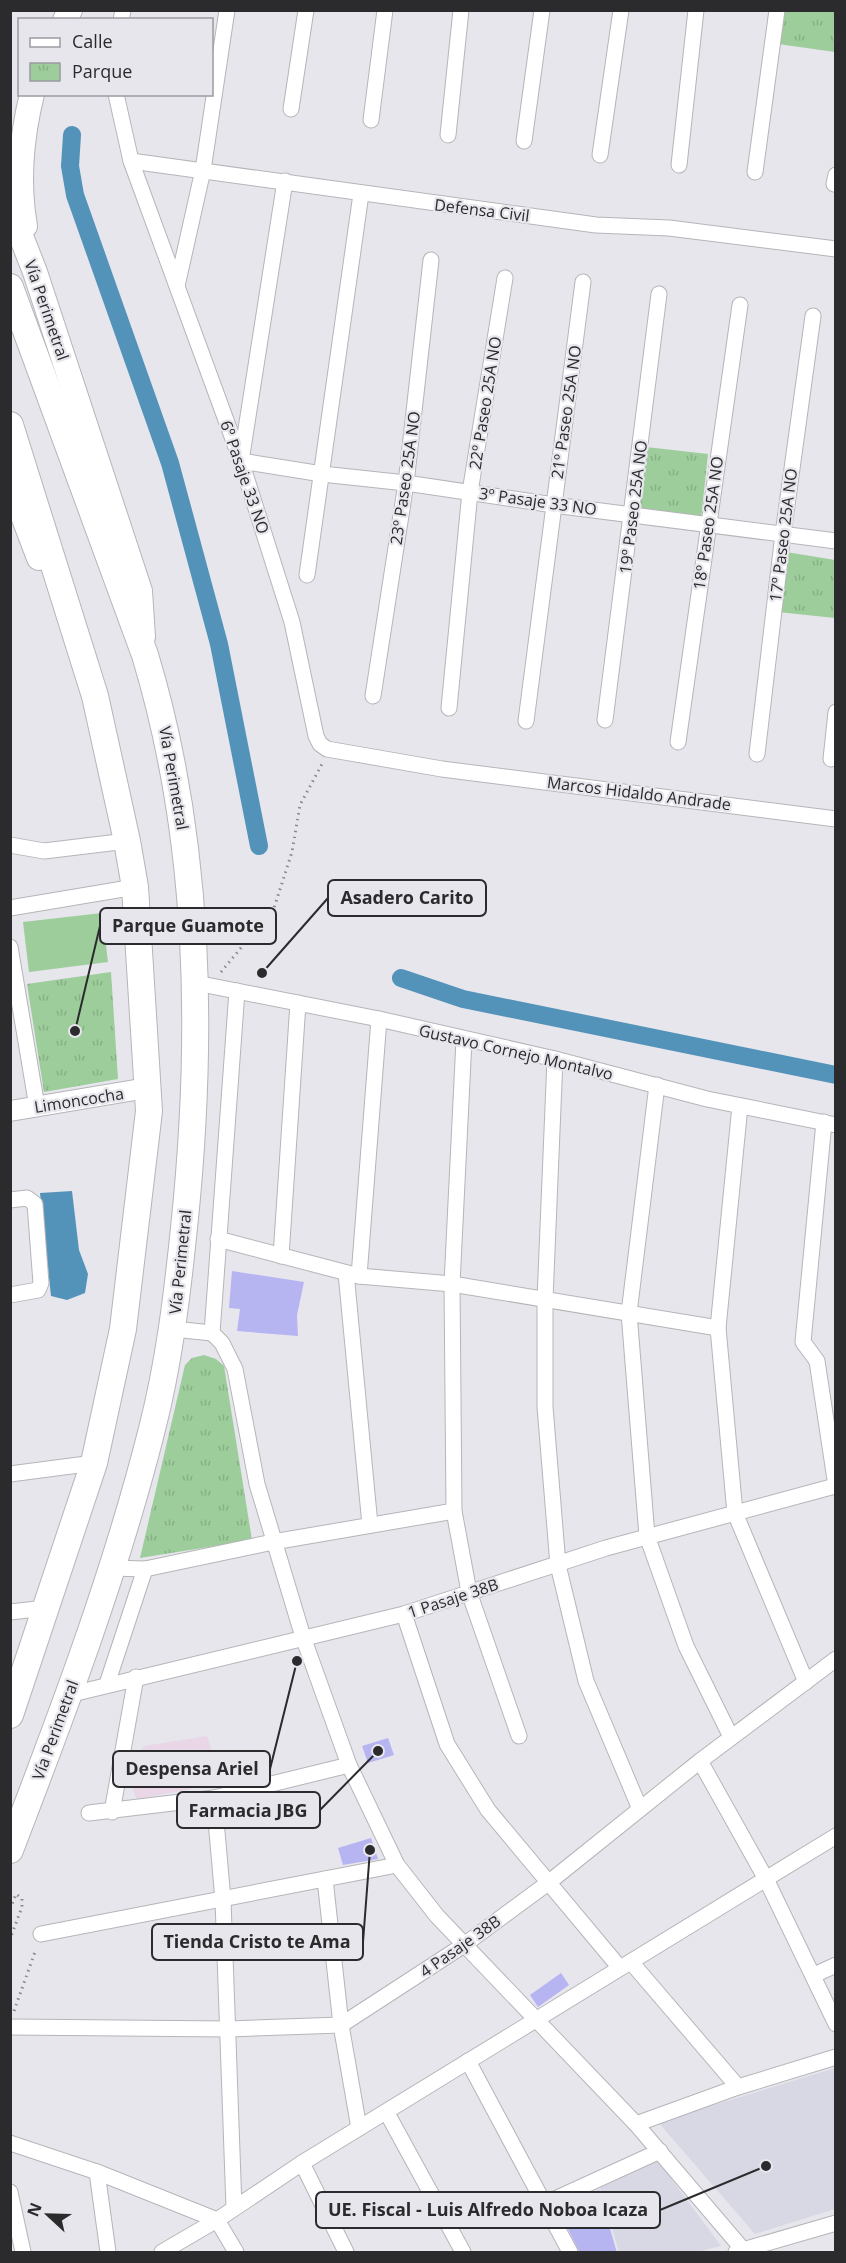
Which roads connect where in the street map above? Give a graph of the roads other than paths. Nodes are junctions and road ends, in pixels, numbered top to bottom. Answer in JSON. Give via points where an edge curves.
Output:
{"nodes":[{"id":1,"x":227,"y":10,"type":"edge"},
{"id":2,"x":306,"y":10,"type":"edge"},
{"id":3,"x":386,"y":10,"type":"edge"},
{"id":4,"x":461,"y":10,"type":"edge"},
{"id":5,"x":542,"y":10,"type":"edge"},
{"id":6,"x":621,"y":10,"type":"edge"},
{"id":7,"x":696,"y":10,"type":"edge"},
{"id":8,"x":777,"y":10,"type":"edge"},
{"id":9,"x":32,"y":96,"type":"edge"},
{"id":10,"x":116,"y":96,"type":"edge"},
{"id":11,"x":291,"y":109,"type":"dead end"},
{"id":12,"x":371,"y":120,"type":"dead end"},
{"id":13,"x":448,"y":135,"type":"dead end"},
{"id":14,"x":524,"y":141,"type":"dead end"},
{"id":15,"x":600,"y":155,"type":"dead end"},
{"id":16,"x":131,"y":161,"type":"junction"},
{"id":17,"x":679,"y":165,"type":"dead end"},
{"id":18,"x":203,"y":170,"type":"junction"},
{"id":19,"x":755,"y":172,"type":"dead end"},
{"id":20,"x":285,"y":182,"type":"junction"},
{"id":21,"x":361,"y":194,"type":"junction"},
{"id":22,"x":10,"y":208,"type":"edge"},
{"id":23,"x":836,"y":249,"type":"edge"},
{"id":24,"x":431,"y":260,"type":"dead end"},
{"id":25,"x":35,"y":272,"type":"junction"},
{"id":26,"x":505,"y":278,"type":"dead end"},
{"id":27,"x":583,"y":282,"type":"dead end"},
{"id":28,"x":177,"y":286,"type":"junction"},
{"id":29,"x":10,"y":287,"type":"edge"},
{"id":30,"x":659,"y":294,"type":"dead end"},
{"id":31,"x":740,"y":305,"type":"dead end"},
{"id":32,"x":813,"y":316,"type":"dead end"},
{"id":33,"x":10,"y":424,"type":"edge"},
{"id":34,"x":241,"y":461,"type":"junction"},
{"id":35,"x":322,"y":474,"type":"junction"},
{"id":36,"x":10,"y":482,"type":"edge"},
{"id":37,"x":406,"y":483,"type":"junction"},
{"id":38,"x":470,"y":492,"type":"junction"},
{"id":39,"x":554,"y":505,"type":"junction"},
{"id":40,"x":633,"y":514,"type":"junction"},
{"id":41,"x":709,"y":523,"type":"junction"},
{"id":42,"x":783,"y":534,"type":"junction"},
{"id":43,"x":836,"y":541,"type":"edge"},
{"id":44,"x":308,"y":575,"type":"dead end"},
{"id":45,"x":144,"y":655,"type":"junction"},
{"id":46,"x":95,"y":696,"type":"junction"},
{"id":47,"x":373,"y":696,"type":"dead end"},
{"id":48,"x":449,"y":708,"type":"dead end"},
{"id":49,"x":836,"y":712,"type":"edge"},
{"id":50,"x":605,"y":720,"type":"dead end"},
{"id":51,"x":526,"y":721,"type":"dead end"},
{"id":52,"x":678,"y":742,"type":"dead end"},
{"id":53,"x":756,"y":754,"type":"dead end"},
{"id":54,"x":831,"y":759,"type":"dead end"},
{"id":55,"x":442,"y":769,"type":"joint"},
{"id":56,"x":836,"y":819,"type":"edge"},
{"id":57,"x":127,"y":841,"type":"junction"},
{"id":58,"x":10,"y":845,"type":"edge"},
{"id":59,"x":135,"y":886,"type":"junction"},
{"id":60,"x":10,"y":908,"type":"edge"},
{"id":61,"x":10,"y":947,"type":"edge"},
{"id":62,"x":206,"y":985,"type":"junction"},
{"id":63,"x":237,"y":992,"type":"junction"},
{"id":64,"x":298,"y":1003,"type":"junction"},
{"id":65,"x":379,"y":1019,"type":"junction"},
{"id":66,"x":464,"y":1040,"type":"junction"},
{"id":67,"x":555,"y":1059,"type":"junction"},
{"id":68,"x":657,"y":1086,"type":"junction"},
{"id":69,"x":147,"y":1088,"type":"junction"},
{"id":70,"x":740,"y":1106,"type":"junction"},
{"id":71,"x":37,"y":1107,"type":"junction"},
{"id":72,"x":10,"y":1111,"type":"edge"},
{"id":73,"x":830,"y":1123,"type":"edge"},
{"id":74,"x":10,"y":1200,"type":"edge"},
{"id":75,"x":219,"y":1239,"type":"junction"},
{"id":76,"x":281,"y":1256,"type":"junction"},
{"id":77,"x":353,"y":1275,"type":"junction"},
{"id":78,"x":452,"y":1284,"type":"junction"},
{"id":79,"x":10,"y":1294,"type":"edge"},
{"id":80,"x":545,"y":1299,"type":"junction"},
{"id":81,"x":629,"y":1313,"type":"junction"},
{"id":82,"x":718,"y":1328,"type":"junction"},
{"id":83,"x":173,"y":1329,"type":"junction"},
{"id":84,"x":212,"y":1333,"type":"junction"},
{"id":85,"x":94,"y":1463,"type":"junction"},
{"id":86,"x":10,"y":1474,"type":"edge"},
{"id":87,"x":836,"y":1486,"type":"edge"},
{"id":88,"x":454,"y":1511,"type":"junction"},
{"id":89,"x":735,"y":1513,"type":"junction"},
{"id":90,"x":370,"y":1525,"type":"junction"},
{"id":91,"x":647,"y":1536,"type":"junction"},
{"id":92,"x":273,"y":1542,"type":"junction"},
{"id":93,"x":558,"y":1565,"type":"junction"},
{"id":94,"x":111,"y":1568,"type":"junction"},
{"id":95,"x":145,"y":1569,"type":"junction"},
{"id":96,"x":469,"y":1592,"type":"junction"},
{"id":97,"x":46,"y":1608,"type":"junction"},
{"id":98,"x":10,"y":1612,"type":"edge"},
{"id":99,"x":404,"y":1614,"type":"junction"},
{"id":100,"x":303,"y":1637,"type":"junction"},
{"id":101,"x":836,"y":1659,"type":"edge"},
{"id":102,"x":136,"y":1677,"type":"junction"},
{"id":103,"x":806,"y":1682,"type":"junction"},
{"id":104,"x":106,"y":1684,"type":"junction"},
{"id":105,"x":68,"y":1695,"type":"junction"},
{"id":106,"x":10,"y":1715,"type":"edge"},
{"id":107,"x":519,"y":1736,"type":"dead end"},
{"id":108,"x":731,"y":1737,"type":"junction"},
{"id":109,"x":700,"y":1761,"type":"junction"},
{"id":110,"x":349,"y":1765,"type":"junction"},
{"id":111,"x":214,"y":1798,"type":"junction"},
{"id":112,"x":640,"y":1809,"type":"junction"},
{"id":113,"x":112,"y":1812,"type":"junction"},
{"id":114,"x":89,"y":1813,"type":"dead end"},
{"id":115,"x":836,"y":1836,"type":"edge"},
{"id":116,"x":10,"y":1850,"type":"edge"},
{"id":117,"x":397,"y":1865,"type":"junction"},
{"id":118,"x":325,"y":1879,"type":"junction"},
{"id":119,"x":766,"y":1879,"type":"junction"},
{"id":120,"x":548,"y":1883,"type":"junction"},
{"id":121,"x":223,"y":1900,"type":"junction"},
{"id":122,"x":41,"y":1934,"type":"road end"},
{"id":123,"x":464,"y":1945,"type":"junction"},
{"id":124,"x":626,"y":1965,"type":"junction"},
{"id":125,"x":836,"y":1965,"type":"edge"},
{"id":126,"x":814,"y":1975,"type":"junction"},
{"id":127,"x":535,"y":2020,"type":"junction"},
{"id":128,"x":836,"y":2024,"type":"edge"},
{"id":129,"x":341,"y":2025,"type":"junction"},
{"id":130,"x":10,"y":2027,"type":"edge"},
{"id":131,"x":229,"y":2029,"type":"junction"},
{"id":132,"x":836,"y":2057,"type":"edge"},
{"id":133,"x":468,"y":2061,"type":"junction"},
{"id":134,"x":738,"y":2087,"type":"junction"},
{"id":135,"x":387,"y":2113,"type":"junction"},
{"id":136,"x":636,"y":2124,"type":"junction"},
{"id":137,"x":358,"y":2128,"type":"junction"},
{"id":138,"x":11,"y":2146,"type":"edge"},
{"id":139,"x":660,"y":2151,"type":"junction"},
{"id":140,"x":302,"y":2163,"type":"junction"},
{"id":141,"x":97,"y":2172,"type":"junction"},
{"id":142,"x":10,"y":2192,"type":"edge"},
{"id":143,"x":544,"y":2204,"type":"junction"},
{"id":144,"x":234,"y":2208,"type":"junction"},
{"id":145,"x":217,"y":2220,"type":"junction"},
{"id":146,"x":836,"y":2223,"type":"edge"},
{"id":147,"x":742,"y":2252,"type":"edge"},
{"id":148,"x":23,"y":2253,"type":"edge"},
{"id":149,"x":108,"y":2253,"type":"edge"},
{"id":150,"x":162,"y":2253,"type":"edge"},
{"id":151,"x":236,"y":2253,"type":"edge"},
{"id":152,"x":346,"y":2253,"type":"edge"},
{"id":153,"x":463,"y":2253,"type":"edge"},
{"id":154,"x":570,"y":2253,"type":"edge"}],
"edges":[{"from":1,"to":18,"type":"street"},
{"from":2,"to":11,"type":"street"},
{"from":3,"to":12,"type":"street"},
{"from":4,"to":13,"type":"street"},
{"from":5,"to":14,"type":"street"},
{"from":6,"to":15,"type":"street"},
{"from":7,"to":17,"type":"street"},
{"from":8,"to":19,"type":"street"},
{"from":9,"to":25,"type":"main road","via":[[20,172],[21,206]]},
{"from":10,"to":16,"type":"street","name":"6º Pasaje 33 NO"},
{"from":16,"to":18,"type":"street","name":"Defensa Civil"},
{"from":16,"to":28,"type":"street","name":"6º Pasaje 33 NO"},
{"from":18,"to":20,"type":"street","name":"Defensa Civil"},
{"from":18,"to":28,"type":"street"},
{"from":20,"to":21,"type":"street","name":"Defensa Civil"},
{"from":20,"to":34,"type":"street"},
{"from":21,"to":23,"type":"street","name":"Defensa Civil","via":[[596,225],[669,228]]},
{"from":21,"to":35,"type":"street"},
{"from":22,"to":25,"type":"main road","name":"Vía Perimetral"},
{"from":24,"to":37,"type":"street","name":"23º Paseo 25A NO"},
{"from":25,"to":45,"type":"main road","name":"Vía Perimetral","via":[[140,591]]},
{"from":26,"to":38,"type":"street","name":"22º Paseo 25A NO"},
{"from":27,"to":39,"type":"street","name":"21º Paseo 25A NO"},
{"from":28,"to":34,"type":"street","name":"6º Pasaje 33 NO"},
{"from":29,"to":45,"type":"highway","name":"Vía Perimetral"},
{"from":30,"to":40,"type":"street","name":"19º Paseo 25A NO"},
{"from":31,"to":41,"type":"street","name":"18º Paseo 25A NO"},
{"from":32,"to":42,"type":"street","name":"17º Paseo 25A NO"},
{"from":33,"to":46,"type":"highway"},
{"from":34,"to":35,"type":"street","name":"3º Pasaje 33 NO"},
{"from":34,"to":55,"type":"street","name":"6º Pasaje 33 NO","via":[[292,622],[320,744],[327,749]]},
{"from":35,"to":37,"type":"street","name":"3º Pasaje 33 NO"},
{"from":35,"to":44,"type":"street"},
{"from":36,"to":46,"type":"main road","via":[[72,661]]},
{"from":37,"to":38,"type":"street","name":"3º Pasaje 33 NO"},
{"from":37,"to":47,"type":"street","name":"23º Paseo 25A NO"},
{"from":38,"to":39,"type":"street","name":"3º Pasaje 33 NO"},
{"from":38,"to":48,"type":"street","name":"22º Paseo 25A NO"},
{"from":39,"to":40,"type":"street","name":"3º Pasaje 33 NO"},
{"from":39,"to":51,"type":"street","name":"21º Paseo 25A NO"},
{"from":40,"to":41,"type":"street","name":"3º Pasaje 33 NO"},
{"from":40,"to":50,"type":"street","name":"19º Paseo 25A NO"},
{"from":41,"to":42,"type":"street","name":"3º Pasaje 33 NO"},
{"from":41,"to":52,"type":"street","name":"18º Paseo 25A NO"},
{"from":42,"to":43,"type":"street","name":"3º Pasaje 33 NO"},
{"from":42,"to":53,"type":"street","name":"17º Paseo 25A NO"},
{"from":45,"to":62,"type":"highway","name":"Vía Perimetral","via":[[162,711],[183,815]]},
{"from":46,"to":57,"type":"highway"},
{"from":49,"to":54,"type":"street"},
{"from":55,"to":56,"type":"street","name":"Marcos Hidaldo Andrade"},
{"from":57,"to":58,"type":"street","via":[[44,851]]},
{"from":57,"to":59,"type":"highway"},
{"from":59,"to":60,"type":"street"},
{"from":59,"to":69,"type":"highway"},
{"from":61,"to":71,"type":"street"},
{"from":62,"to":63,"type":"street","name":"Gustavo Cornejo Montalvo"},
{"from":62,"to":83,"type":"highway","name":"Vía Perimetral"},
{"from":63,"to":64,"type":"street","name":"Gustavo Cornejo Montalvo"},
{"from":63,"to":75,"type":"street"},
{"from":64,"to":65,"type":"street","name":"Gustavo Cornejo Montalvo"},
{"from":64,"to":76,"type":"street"},
{"from":65,"to":66,"type":"street","name":"Gustavo Cornejo Montalvo"},
{"from":65,"to":77,"type":"street"},
{"from":66,"to":67,"type":"street","name":"Gustavo Cornejo Montalvo"},
{"from":66,"to":78,"type":"street"},
{"from":67,"to":68,"type":"street","name":"Gustavo Cornejo Montalvo"},
{"from":67,"to":80,"type":"street"},
{"from":68,"to":70,"type":"street","name":"Gustavo Cornejo Montalvo"},
{"from":68,"to":81,"type":"street"},
{"from":69,"to":71,"type":"street","name":"Limoncocha"},
{"from":69,"to":85,"type":"highway","via":[[148,1111],[123,1329]]},
{"from":70,"to":73,"type":"street","name":"Gustavo Cornejo Montalvo"},
{"from":70,"to":82,"type":"street"},
{"from":71,"to":72,"type":"street","name":"Limoncocha"},
{"from":73,"to":87,"type":"street","via":[[803,1342],[817,1361]]},
{"from":74,"to":79,"type":"street","via":[[27,1197],[35,1204],[41,1283],[38,1290]]},
{"from":75,"to":76,"type":"street"},
{"from":75,"to":84,"type":"street"},
{"from":76,"to":77,"type":"street"},
{"from":77,"to":78,"type":"street"},
{"from":77,"to":90,"type":"street"},
{"from":78,"to":80,"type":"street"},
{"from":78,"to":88,"type":"street"},
{"from":80,"to":81,"type":"street"},
{"from":80,"to":93,"type":"street","via":[[545,1407]]},
{"from":81,"to":82,"type":"street"},
{"from":81,"to":91,"type":"street"},
{"from":82,"to":89,"type":"street"},
{"from":83,"to":84,"type":"street"},
{"from":83,"to":94,"type":"highway","name":"Vía Perimetral","via":[[152,1429]]},
{"from":84,"to":92,"type":"street","via":[[222,1343],[235,1369],[257,1484]]},
{"from":85,"to":86,"type":"street"},
{"from":85,"to":97,"type":"highway"},
{"from":87,"to":89,"type":"street","name":"1 Pasaje 38B"},
{"from":88,"to":90,"type":"street"},
{"from":88,"to":96,"type":"street"},
{"from":89,"to":91,"type":"street","name":"1 Pasaje 38B"},
{"from":89,"to":103,"type":"street"},
{"from":90,"to":92,"type":"street"},
{"from":91,"to":93,"type":"street","name":"1 Pasaje 38B"},
{"from":91,"to":108,"type":"street","via":[[686,1646]]},
{"from":92,"to":95,"type":"street"},
{"from":92,"to":100,"type":"street"},
{"from":93,"to":96,"type":"street","name":"1 Pasaje 38B"},
{"from":93,"to":112,"type":"street","via":[[586,1681]]},
{"from":94,"to":95,"type":"street"},
{"from":94,"to":105,"type":"highway","name":"Vía Perimetral"},
{"from":95,"to":104,"type":"street"},
{"from":96,"to":99,"type":"street","name":"1 Pasaje 38B"},
{"from":96,"to":107,"type":"street"},
{"from":97,"to":98,"type":"street"},
{"from":97,"to":106,"type":"highway"},
{"from":99,"to":100,"type":"street","name":"1 Pasaje 38B"},
{"from":99,"to":120,"type":"street","via":[[447,1744],[488,1810]]},
{"from":100,"to":102,"type":"street","name":"1 Pasaje 38B"},
{"from":100,"to":110,"type":"street"},
{"from":101,"to":103,"type":"street","name":"4 Pasaje 38B"},
{"from":102,"to":104,"type":"street","name":"1 Pasaje 38B"},
{"from":102,"to":113,"type":"street"},
{"from":103,"to":108,"type":"street","name":"4 Pasaje 38B"},
{"from":104,"to":105,"type":"street","name":"1 Pasaje 38B"},
{"from":105,"to":116,"type":"highway","name":"Vía Perimetral"},
{"from":108,"to":109,"type":"street","name":"4 Pasaje 38B"},
{"from":109,"to":112,"type":"street","name":"4 Pasaje 38B"},
{"from":109,"to":119,"type":"street"},
{"from":110,"to":111,"type":"street"},
{"from":110,"to":117,"type":"street"},
{"from":111,"to":113,"type":"street"},
{"from":111,"to":121,"type":"street"},
{"from":112,"to":120,"type":"street","name":"4 Pasaje 38B"},
{"from":113,"to":114,"type":"street"},
{"from":115,"to":119,"type":"street"},
{"from":117,"to":118,"type":"street"},
{"from":117,"to":123,"type":"street"},
{"from":118,"to":121,"type":"street"},
{"from":118,"to":129,"type":"street"},
{"from":119,"to":124,"type":"street"},
{"from":119,"to":126,"type":"street"},
{"from":120,"to":123,"type":"street","name":"4 Pasaje 38B"},
{"from":120,"to":124,"type":"street"},
{"from":121,"to":122,"type":"street"},
{"from":121,"to":131,"type":"street"},
{"from":123,"to":127,"type":"street"},
{"from":123,"to":129,"type":"street","name":"4 Pasaje 38B"},
{"from":124,"to":127,"type":"street"},
{"from":124,"to":134,"type":"street"},
{"from":125,"to":126,"type":"street"},
{"from":126,"to":128,"type":"street"},
{"from":127,"to":133,"type":"street"},
{"from":127,"to":136,"type":"street"},
{"from":129,"to":131,"type":"street"},
{"from":129,"to":137,"type":"street"},
{"from":130,"to":131,"type":"street"},
{"from":131,"to":144,"type":"street"},
{"from":132,"to":134,"type":"street"},
{"from":133,"to":135,"type":"street"},
{"from":133,"to":143,"type":"street"},
{"from":134,"to":136,"type":"street"},
{"from":135,"to":137,"type":"street"},
{"from":135,"to":153,"type":"street"},
{"from":136,"to":139,"type":"street"},
{"from":137,"to":140,"type":"street"},
{"from":138,"to":141,"type":"street"},
{"from":139,"to":143,"type":"street"},
{"from":139,"to":147,"type":"street"},
{"from":140,"to":144,"type":"street"},
{"from":140,"to":152,"type":"street"},
{"from":141,"to":145,"type":"street"},
{"from":141,"to":149,"type":"street"},
{"from":142,"to":148,"type":"street"},
{"from":143,"to":154,"type":"street"},
{"from":144,"to":145,"type":"street"},
{"from":145,"to":150,"type":"street"},
{"from":145,"to":151,"type":"street"},
{"from":146,"to":147,"type":"street"}]}
